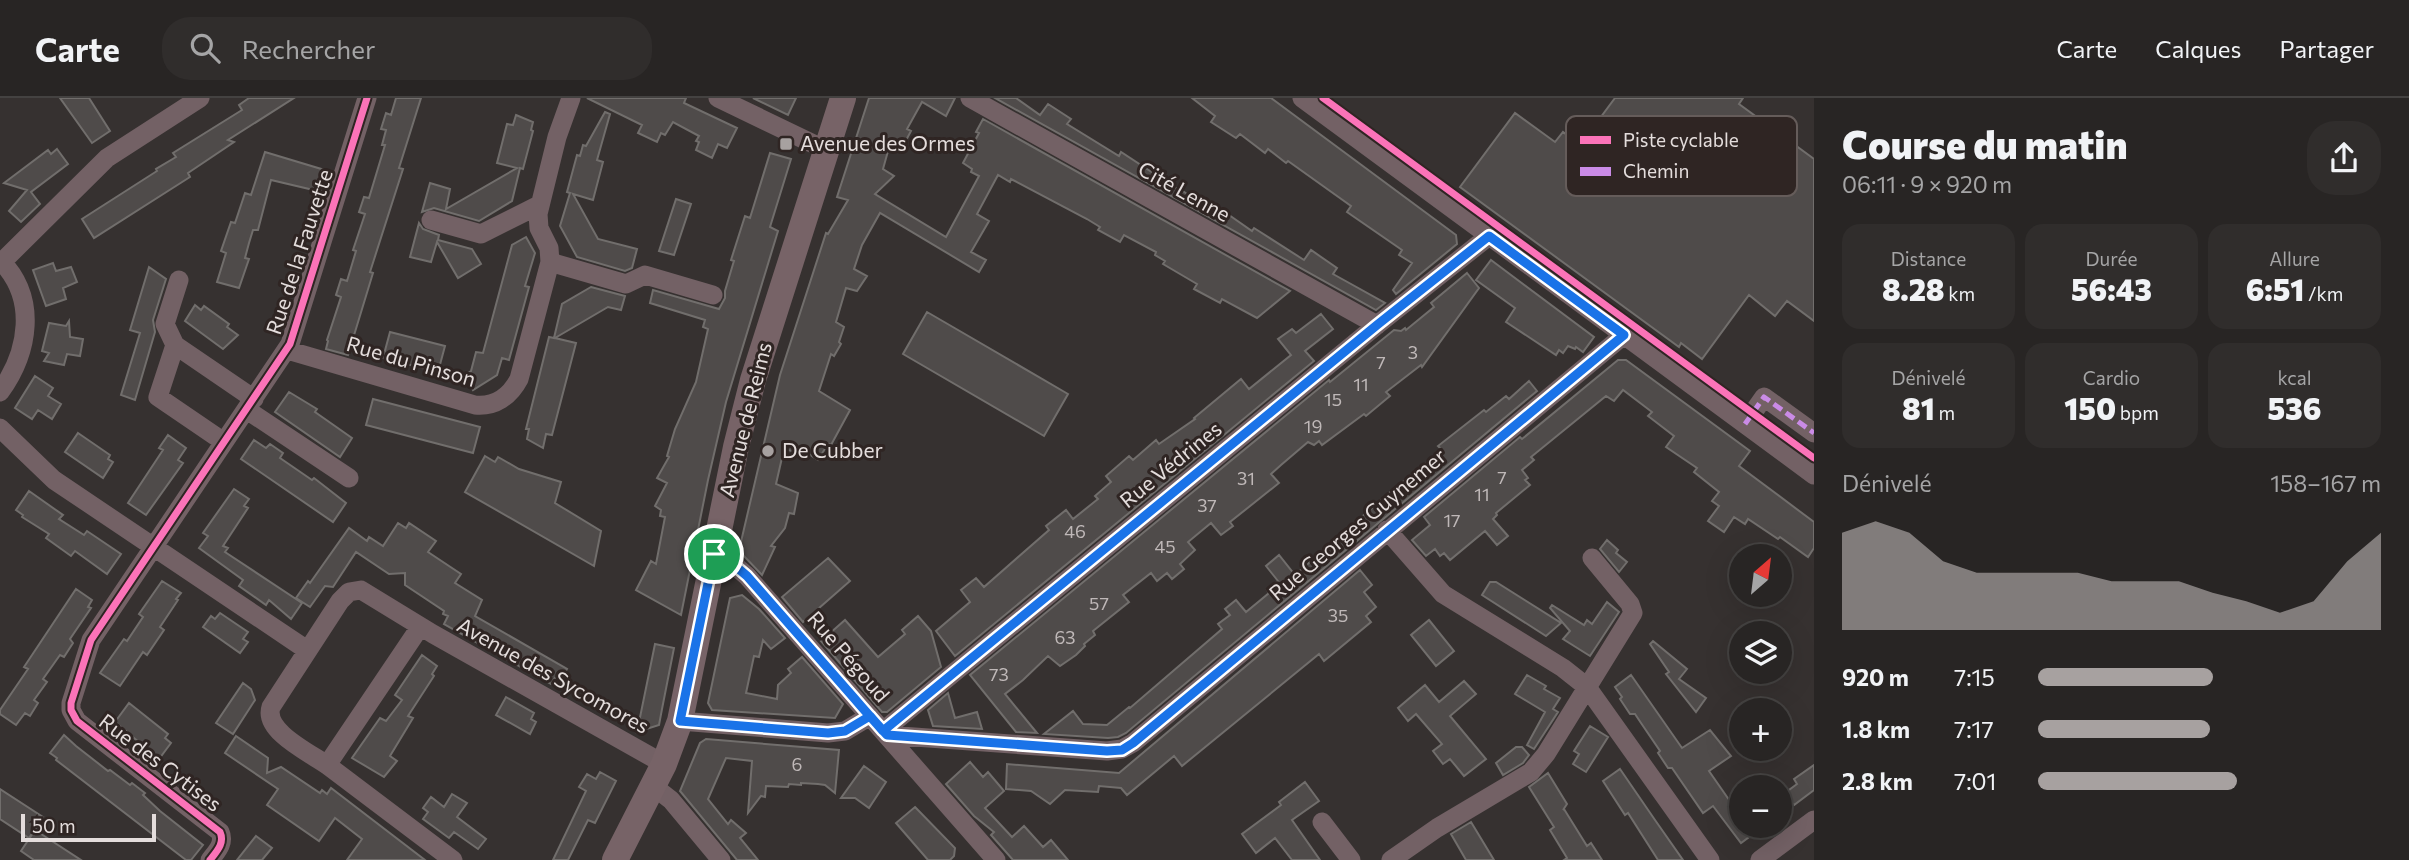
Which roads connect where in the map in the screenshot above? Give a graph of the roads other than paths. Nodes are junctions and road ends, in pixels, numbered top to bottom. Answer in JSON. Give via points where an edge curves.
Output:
{"nodes":[{"id":1,"x":200,"y":98,"type":"edge"},
{"id":2,"x":367,"y":98,"type":"edge"},
{"id":3,"x":571,"y":98,"type":"edge"},
{"id":4,"x":718,"y":98,"type":"edge"},
{"id":5,"x":843,"y":98,"type":"edge"},
{"id":6,"x":970,"y":98,"type":"edge"},
{"id":7,"x":1302,"y":98,"type":"edge"},
{"id":8,"x":1323,"y":104,"type":"edge"},
{"id":9,"x":826,"y":150,"type":"junction"},
{"id":10,"x":539,"y":205,"type":"junction"},
{"id":11,"x":431,"y":220,"type":"dead end"},
{"id":12,"x":1489,"y":236,"type":"junction"},
{"id":13,"x":1,"y":261,"type":"edge"},
{"id":14,"x":550,"y":262,"type":"junction"},
{"id":15,"x":179,"y":280,"type":"dead end"},
{"id":16,"x":713,"y":295,"type":"dead end"},
{"id":17,"x":1377,"y":325,"type":"junction"},
{"id":18,"x":1624,"y":335,"type":"junction"},
{"id":19,"x":175,"y":345,"type":"junction"},
{"id":20,"x":287,"y":350,"type":"junction"},
{"id":21,"x":0,"y":392,"type":"edge"},
{"id":22,"x":250,"y":405,"type":"junction"},
{"id":23,"x":1745,"y":424,"type":"junction"},
{"id":24,"x":0,"y":428,"type":"edge"},
{"id":25,"x":1814,"y":433,"type":"edge"},
{"id":26,"x":225,"y":442,"type":"junction"},
{"id":27,"x":1814,"y":475,"type":"edge"},
{"id":28,"x":349,"y":478,"type":"dead end"},
{"id":29,"x":1387,"y":530,"type":"junction"},
{"id":30,"x":153,"y":547,"type":"junction"},
{"id":31,"x":714,"y":554,"type":"junction"},
{"id":32,"x":1592,"y":558,"type":"dead end"},
{"id":33,"x":420,"y":627,"type":"junction"},
{"id":34,"x":307,"y":650,"type":"junction"},
{"id":35,"x":1587,"y":687,"type":"junction"},
{"id":36,"x":680,"y":721,"type":"junction"},
{"id":37,"x":880,"y":727,"type":"junction"},
{"id":38,"x":327,"y":765,"type":"junction"},
{"id":39,"x":659,"y":775,"type":"junction"},
{"id":40,"x":1814,"y":820,"type":"edge"},
{"id":41,"x":1322,"y":822,"type":"dead end"},
{"id":42,"x":989,"y":857,"type":"edge"},
{"id":43,"x":210,"y":860,"type":"edge"},
{"id":44,"x":453,"y":860,"type":"edge"},
{"id":45,"x":615,"y":860,"type":"edge"},
{"id":46,"x":722,"y":860,"type":"edge"},
{"id":47,"x":1351,"y":860,"type":"edge"},
{"id":48,"x":1391,"y":860,"type":"edge"},
{"id":49,"x":1710,"y":860,"type":"edge"},
{"id":50,"x":1760,"y":860,"type":"edge"}],
"edges":[{"from":1,"to":13,"type":"street","via":[[107,158]]},
{"from":2,"to":20,"type":"street","name":"Rue de la Fauvette"},
{"from":3,"to":10,"type":"street"},
{"from":4,"to":9,"type":"street"},
{"from":5,"to":9,"type":"street","name":"Avenue de Reims"},
{"from":6,"to":17,"type":"street","name":"Cité Lenne"},
{"from":7,"to":8,"type":"street"},
{"from":8,"to":12,"type":"street"},
{"from":9,"to":31,"type":"street","name":"Avenue de Reims","via":[[753,380]]},
{"from":10,"to":11,"type":"street","via":[[481,234]]},
{"from":10,"to":14,"type":"street","via":[[538,222]]},
{"from":12,"to":17,"type":"street","name":"Rue Védrines"},
{"from":12,"to":18,"type":"street"},
{"from":13,"to":21,"type":"street","via":[[17,284],[26,317],[19,358]]},
{"from":14,"to":16,"type":"street","via":[[626,284],[645,275]]},
{"from":14,"to":20,"type":"street","name":"Rue du Pinson","via":[[519,379],[492,404],[466,403]]},
{"from":15,"to":19,"type":"street","via":[[165,324]]},
{"from":17,"to":37,"type":"street","name":"Rue Védrines"},
{"from":18,"to":23,"type":"street"},
{"from":18,"to":29,"type":"street","name":"Rue Georges Guynemer"},
{"from":19,"to":22,"type":"street"},
{"from":19,"to":26,"type":"street","via":[[158,397]]},
{"from":20,"to":22,"type":"street","name":"Rue de la Fauvette"},
{"from":22,"to":26,"type":"street","name":"Rue de la Fauvette"},
{"from":22,"to":28,"type":"street"},
{"from":23,"to":25,"type":"street","via":[[1764,397]]},
{"from":23,"to":27,"type":"street"},
{"from":24,"to":30,"type":"street","via":[[48,476]]},
{"from":26,"to":30,"type":"street","name":"Rue de la Fauvette"},
{"from":29,"to":35,"type":"street","via":[[1443,594]]},
{"from":29,"to":37,"type":"street","name":"Rue Georges Guynemer","via":[[1122,750]]},
{"from":30,"to":34,"type":"street"},
{"from":30,"to":43,"type":"street","name":"Rue des Cytises","via":[[91,640],[71,710],[76,721],[220,832],[220,846]]},
{"from":31,"to":36,"type":"street","name":"Avenue de Reims"},
{"from":31,"to":37,"type":"street","name":"Rue Pégoud","via":[[747,576]]},
{"from":32,"to":35,"type":"street","via":[[1633,613]]},
{"from":33,"to":34,"type":"street","name":"Avenue des Sycomores","via":[[368,592],[355,590],[340,601]]},
{"from":33,"to":38,"type":"street"},
{"from":33,"to":39,"type":"street","name":"Avenue des Sycomores"},
{"from":34,"to":38,"type":"street","via":[[274,701],[270,720],[283,735]]},
{"from":35,"to":48,"type":"street","via":[[1531,772]]},
{"from":35,"to":49,"type":"street"},
{"from":36,"to":37,"type":"street","name":"Rue Védrines","via":[[828,733]]},
{"from":36,"to":39,"type":"street","name":"Avenue de Reims"},
{"from":37,"to":42,"type":"street","name":"Rue Pégoud"},
{"from":38,"to":44,"type":"street"},
{"from":39,"to":45,"type":"street","name":"Avenue de Reims"},
{"from":39,"to":46,"type":"street","name":"Avenue des Sycomores","via":[[671,800]]},
{"from":40,"to":50,"type":"street"},
{"from":41,"to":47,"type":"street"}]}
